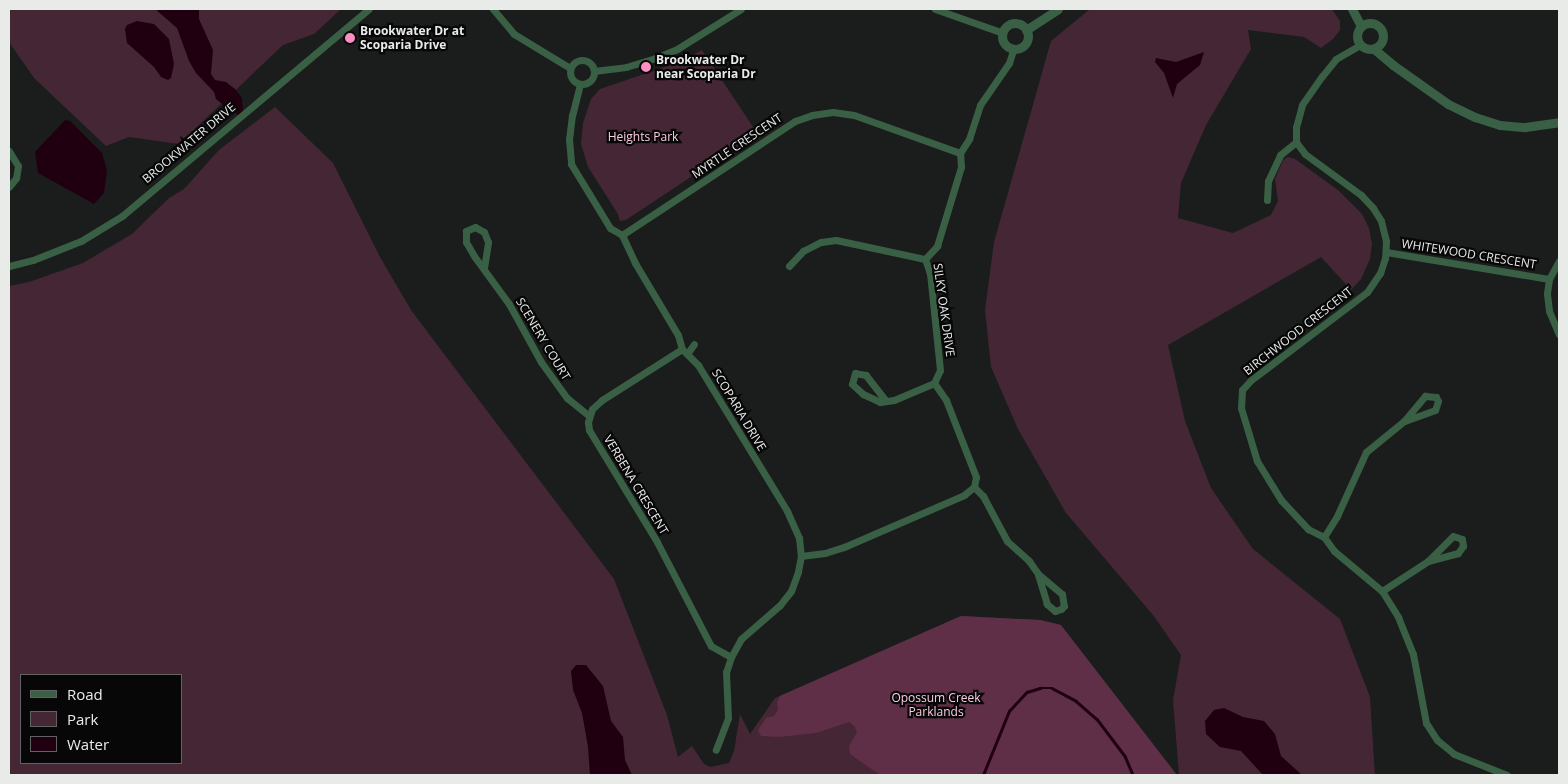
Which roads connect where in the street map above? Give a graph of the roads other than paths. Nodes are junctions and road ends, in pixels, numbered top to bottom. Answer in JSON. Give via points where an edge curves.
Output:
{"nodes":[{"id":1,"x":369,"y":9,"type":"edge"},
{"id":2,"x":493,"y":9,"type":"edge"},
{"id":3,"x":740,"y":9,"type":"edge"},
{"id":4,"x":935,"y":9,"type":"edge"},
{"id":5,"x":1058,"y":9,"type":"edge"},
{"id":6,"x":1352,"y":9,"type":"edge"},
{"id":7,"x":1362,"y":26,"type":"junction"},
{"id":8,"x":1026,"y":30,"type":"junction"},
{"id":9,"x":1003,"y":33,"type":"junction"},
{"id":10,"x":1360,"y":45,"type":"junction"},
{"id":11,"x":1014,"y":48,"type":"junction"},
{"id":12,"x":1374,"y":49,"type":"junction"},
{"id":13,"x":570,"y":68,"type":"junction"},
{"id":14,"x":594,"y":71,"type":"junction"},
{"id":15,"x":580,"y":84,"type":"junction"},
{"id":16,"x":1559,"y":122,"type":"edge"},
{"id":17,"x":1296,"y":142,"type":"junction"},
{"id":18,"x":9,"y":151,"type":"edge"},
{"id":19,"x":960,"y":153,"type":"junction"},
{"id":20,"x":9,"y":187,"type":"edge"},
{"id":21,"x":1267,"y":200,"type":"dead end"},
{"id":22,"x":622,"y":235,"type":"junction"},
{"id":23,"x":1386,"y":252,"type":"junction"},
{"id":24,"x":925,"y":259,"type":"junction"},
{"id":25,"x":1559,"y":260,"type":"edge"},
{"id":26,"x":9,"y":266,"type":"edge"},
{"id":27,"x":789,"y":266,"type":"dead end"},
{"id":28,"x":484,"y":268,"type":"junction"},
{"id":29,"x":1549,"y":279,"type":"junction"},
{"id":30,"x":1559,"y":334,"type":"edge"},
{"id":31,"x":694,"y":344,"type":"dead end"},
{"id":32,"x":684,"y":352,"type":"junction"},
{"id":33,"x":934,"y":383,"type":"junction"},
{"id":34,"x":886,"y":401,"type":"junction"},
{"id":35,"x":589,"y":416,"type":"junction"},
{"id":36,"x":1404,"y":421,"type":"junction"},
{"id":37,"x":974,"y":487,"type":"junction"},
{"id":38,"x":1324,"y":537,"type":"junction"},
{"id":39,"x":801,"y":556,"type":"junction"},
{"id":40,"x":1428,"y":561,"type":"junction"},
{"id":41,"x":1038,"y":574,"type":"junction"},
{"id":42,"x":1382,"y":591,"type":"junction"},
{"id":43,"x":731,"y":657,"type":"junction"},
{"id":44,"x":716,"y":750,"type":"dead end"},
{"id":45,"x":1507,"y":775,"type":"edge"}],
"edges":[{"from":1,"to":26,"type":"street","name":"BROOKWATER DRIVE","via":[[107,226],[81,241]]},
{"from":2,"to":13,"type":"street","via":[[514,34]]},
{"from":3,"to":14,"type":"street","via":[[677,49],[626,67]]},
{"from":4,"to":9,"type":"street"},
{"from":5,"to":8,"type":"street"},
{"from":6,"to":7,"type":"street"},
{"from":7,"to":10,"type":"street","via":[[1357,34]]},
{"from":7,"to":12,"type":"street","via":[[1372,23],[1381,30],[1381,43]]},
{"from":8,"to":9,"type":"street","via":[[1013,23]]},
{"from":8,"to":11,"type":"street","via":[[1026,41],[1021,47]]},
{"from":9,"to":11,"type":"street","via":[[1004,42]]},
{"from":10,"to":12,"type":"street"},
{"from":10,"to":17,"type":"street","via":[[1336,59],[1302,105]]},
{"from":11,"to":19,"type":"street","name":"SILKY OAK DRIVE","via":[[1009,63],[980,104],[969,139]]},
{"from":12,"to":16,"type":"street","via":[[1448,104],[1475,118],[1525,127]]},
{"from":13,"to":14,"type":"street","via":[[578,60],[586,60]]},
{"from":13,"to":15,"type":"street","via":[[572,79]]},
{"from":14,"to":15,"type":"street","via":[[590,81]]},
{"from":15,"to":22,"type":"street","name":"SCOPARIA DRIVE","via":[[569,139],[571,164],[610,228]]},
{"from":17,"to":21,"type":"street","via":[[1280,155],[1268,181]]},
{"from":17,"to":23,"type":"street","name":"BIRCHWOOD CRESCENT","via":[[1305,154],[1361,195],[1373,208],[1381,221]]},
{"from":18,"to":20,"type":"street","via":[[18,166],[16,178]]},
{"from":19,"to":22,"type":"street","name":"MYRTLE CRESCENT","via":[[854,115],[833,112],[812,115],[795,121]]},
{"from":19,"to":24,"type":"street","name":"SILKY OAK DRIVE","via":[[961,167],[937,246]]},
{"from":22,"to":32,"type":"street","name":"SCOPARIA DRIVE","via":[[678,335]]},
{"from":23,"to":29,"type":"street","name":"WHITEWOOD CRESCENT"},
{"from":23,"to":38,"type":"street","name":"BIRCHWOOD CRESCENT","via":[[1380,273],[1367,292],[1251,380],[1240,398],[1258,461],[1281,500],[1308,529]]},
{"from":24,"to":27,"type":"street","via":[[836,240],[821,242],[803,251]]},
{"from":24,"to":33,"type":"street","name":"SILKY OAK DRIVE","via":[[930,274],[940,370]]},
{"from":25,"to":29,"type":"street"},
{"from":28,"to":28,"type":"street","name":"SCENERY COURT","via":[[466,242],[466,230],[475,227],[484,232],[488,242]]},
{"from":28,"to":35,"type":"street","name":"SCENERY COURT","via":[[509,304],[541,362],[567,398]]},
{"from":29,"to":30,"type":"street","via":[[1549,311]]},
{"from":31,"to":32,"type":"street"},
{"from":32,"to":35,"type":"street","via":[[602,400]]},
{"from":32,"to":39,"type":"street","name":"SCOPARIA DRIVE","via":[[698,365],[788,511],[795,525]]},
{"from":33,"to":34,"type":"street"},
{"from":33,"to":37,"type":"street","via":[[946,400],[976,477]]},
{"from":34,"to":34,"type":"street","via":[[880,402],[863,394],[852,384],[855,372],[866,375]]},
{"from":35,"to":43,"type":"street","name":"VERBENA CRESCENT","via":[[589,430],[657,542],[711,646]]},
{"from":36,"to":36,"type":"street","via":[[1425,396],[1436,396],[1435,410]]},
{"from":36,"to":38,"type":"street","via":[[1366,452]]},
{"from":37,"to":39,"type":"street","via":[[964,495],[844,547]]},
{"from":37,"to":41,"type":"street","via":[[983,496],[1007,541]]},
{"from":38,"to":42,"type":"street","name":"BIRCHWOOD CRESCENT","via":[[1334,551]]},
{"from":39,"to":43,"type":"street","name":"SCOPARIA DRIVE","via":[[791,591],[741,639]]},
{"from":40,"to":40,"type":"street","via":[[1453,536],[1462,539],[1463,546],[1458,553]]},
{"from":40,"to":42,"type":"street"},
{"from":41,"to":41,"type":"street","via":[[1062,594],[1064,606],[1061,609],[1055,611],[1047,604]]},
{"from":42,"to":45,"type":"street","name":"BIRCHWOOD CRESCENT","via":[[1398,617],[1413,654],[1426,723],[1437,740],[1454,754]]},
{"from":43,"to":44,"type":"street","name":"SCOPARIA DRIVE","via":[[726,672],[728,718]]}]}
